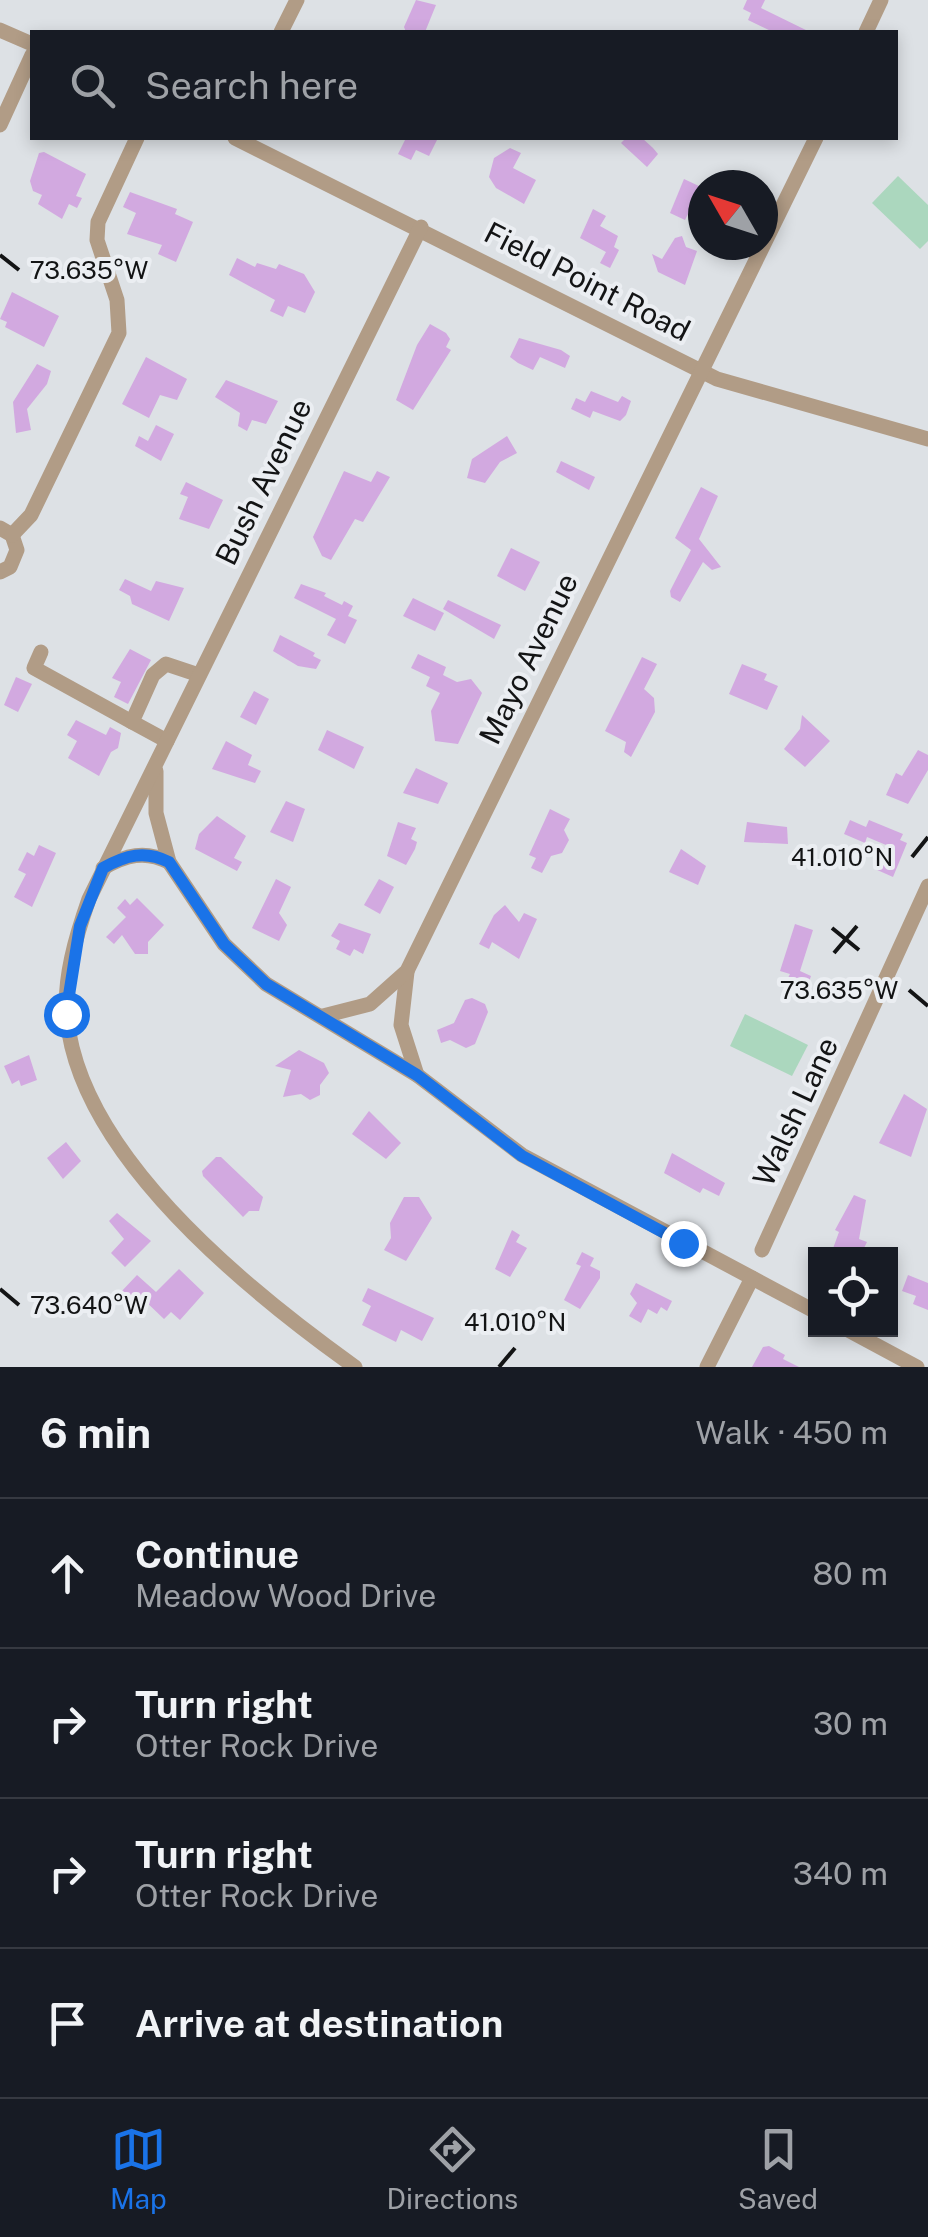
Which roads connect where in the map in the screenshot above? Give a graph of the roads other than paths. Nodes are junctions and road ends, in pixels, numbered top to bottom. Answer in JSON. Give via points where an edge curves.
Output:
{"nodes":[{"id":1,"x":296,"y":0,"type":"edge"},
{"id":2,"x":882,"y":0,"type":"edge"},
{"id":3,"x":0,"y":30,"type":"edge"},
{"id":4,"x":282,"y":30,"type":"edge"},
{"id":5,"x":867,"y":30,"type":"edge"},
{"id":6,"x":30,"y":43,"type":"edge"},
{"id":7,"x":30,"y":59,"type":"edge"},
{"id":8,"x":0,"y":125,"type":"edge"},
{"id":9,"x":137,"y":140,"type":"edge"},
{"id":10,"x":238,"y":140,"type":"edge"},
{"id":11,"x":815,"y":140,"type":"edge"},
{"id":12,"x":421,"y":227,"type":"junction"},
{"id":13,"x":701,"y":371,"type":"junction"},
{"id":14,"x":928,"y":439,"type":"edge"},
{"id":15,"x":6,"y":532,"type":"edge"},
{"id":16,"x":0,"y":572,"type":"edge"},
{"id":17,"x":41,"y":652,"type":"dead end"},
{"id":18,"x":199,"y":675,"type":"junction"},
{"id":19,"x":132,"y":722,"type":"junction"},
{"id":20,"x":167,"y":741,"type":"junction"},
{"id":21,"x":156,"y":762,"type":"junction"},
{"id":22,"x":169,"y":862,"type":"junction"},
{"id":23,"x":103,"y":868,"type":"junction"},
{"id":24,"x":928,"y":886,"type":"edge"},
{"id":25,"x":407,"y":971,"type":"junction"},
{"id":26,"x":323,"y":1016,"type":"junction"},
{"id":27,"x":417,"y":1075,"type":"junction"},
{"id":28,"x":762,"y":1250,"type":"dead end"},
{"id":29,"x":752,"y":1278,"type":"junction"},
{"id":30,"x":808,"y":1308,"type":"edge"},
{"id":31,"x":861,"y":1337,"type":"edge"},
{"id":32,"x":712,"y":1364,"type":"edge"},
{"id":33,"x":356,"y":1367,"type":"edge"},
{"id":34,"x":918,"y":1367,"type":"edge"}],
"edges":[{"from":1,"to":4,"type":"street"},
{"from":2,"to":5,"type":"street"},
{"from":3,"to":6,"type":"street"},
{"from":7,"to":8,"type":"street"},
{"from":9,"to":15,"type":"street","via":[[98,222],[119,333],[31,514]]},
{"from":10,"to":12,"type":"street","name":"Field Point Road"},
{"from":11,"to":13,"type":"street","name":"Mayo Avenue"},
{"from":12,"to":13,"type":"street","name":"Field Point Road"},
{"from":12,"to":18,"type":"street","name":"Bush Avenue"},
{"from":13,"to":14,"type":"street","name":"Field Point Road"},
{"from":13,"to":25,"type":"street","name":"Mayo Avenue"},
{"from":15,"to":16,"type":"street","via":[[16,555]]},
{"from":17,"to":19,"type":"street","via":[[34,668]]},
{"from":18,"to":19,"type":"street","via":[[176,666],[158,669]]},
{"from":18,"to":20,"type":"street","name":"Bush Avenue"},
{"from":19,"to":20,"type":"street"},
{"from":20,"to":21,"type":"street","name":"Bush Avenue"},
{"from":21,"to":22,"type":"street","via":[[156,813]]},
{"from":21,"to":23,"type":"street","name":"Bush Avenue"},
{"from":22,"to":23,"type":"street","via":[[143,854]]},
{"from":22,"to":26,"type":"street","via":[[244,965]]},
{"from":23,"to":33,"type":"street","name":"Bush Avenue","via":[[80,926],[66,1002],[73,1054],[92,1099],[122,1150],[187,1223],[255,1290]]},
{"from":24,"to":28,"type":"street","name":"Walsh Lane"},
{"from":25,"to":26,"type":"street","name":"Mayo Avenue","via":[[370,1004]]},
{"from":25,"to":27,"type":"street","name":"Mayo Avenue","via":[[401,1025]]},
{"from":26,"to":27,"type":"street"},
{"from":27,"to":29,"type":"street","via":[[522,1156]]},
{"from":29,"to":30,"type":"street"},
{"from":29,"to":32,"type":"street"},
{"from":31,"to":34,"type":"street"}]}
